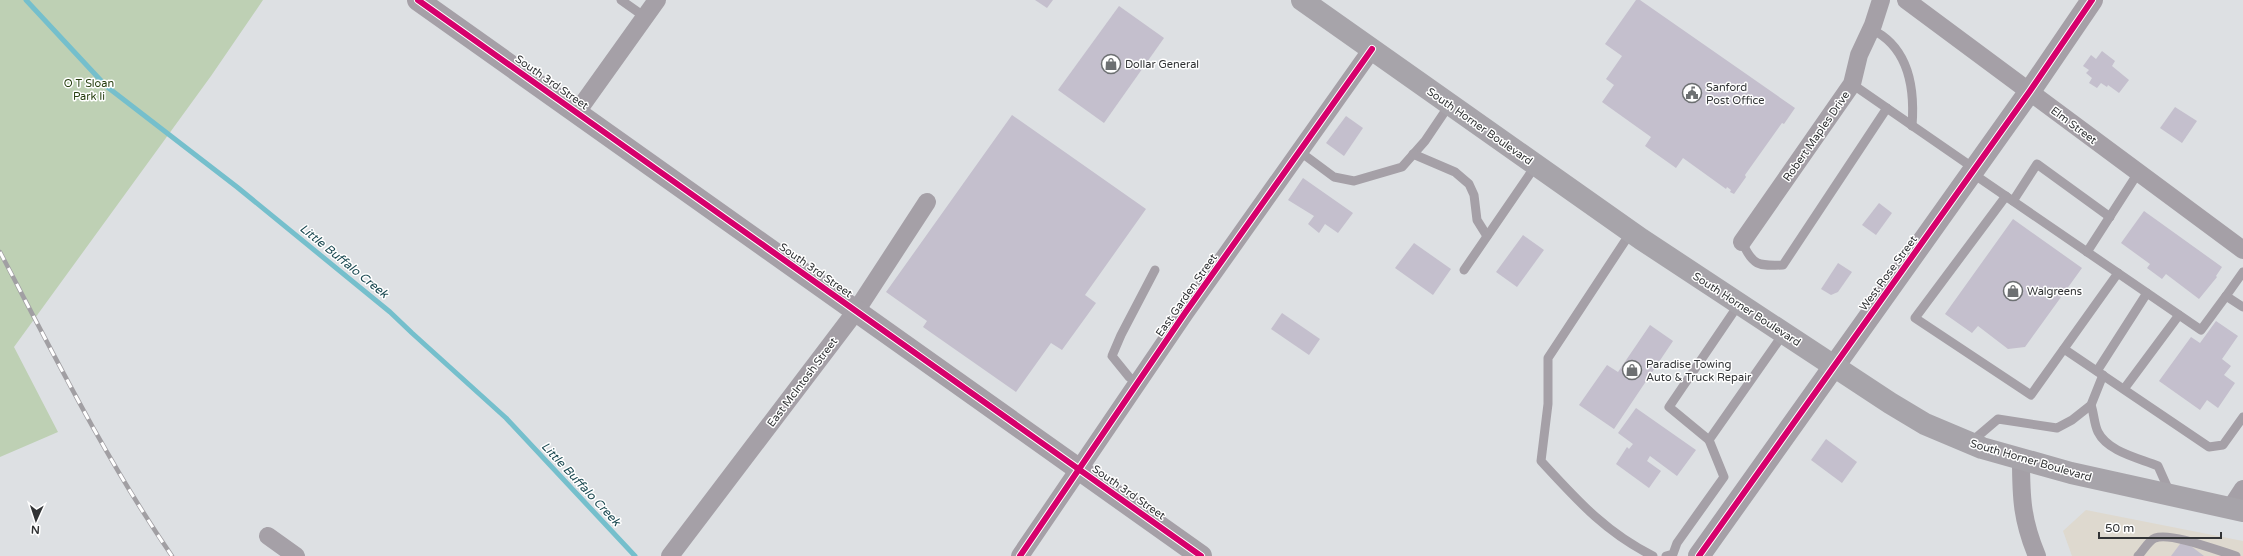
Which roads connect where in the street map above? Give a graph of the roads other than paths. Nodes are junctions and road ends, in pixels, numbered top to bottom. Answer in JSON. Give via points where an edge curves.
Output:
{"nodes":[{"id":1,"x":418,"y":0,"type":"edge"},
{"id":2,"x":621,"y":0,"type":"edge"},
{"id":3,"x":657,"y":0,"type":"edge"},
{"id":4,"x":1302,"y":0,"type":"edge"},
{"id":5,"x":1881,"y":0,"type":"edge"},
{"id":6,"x":1906,"y":0,"type":"edge"},
{"id":7,"x":2092,"y":0,"type":"edge"},
{"id":8,"x":645,"y":17,"type":"junction"},
{"id":9,"x":1871,"y":29,"type":"junction"},
{"id":10,"x":1372,"y":49,"type":"junction"},
{"id":11,"x":1852,"y":84,"type":"junction"},
{"id":12,"x":2030,"y":92,"type":"junction"},
{"id":13,"x":1450,"y":104,"type":"junction"},
{"id":14,"x":1887,"y":108,"type":"junction"},
{"id":15,"x":577,"y":112,"type":"junction"},
{"id":16,"x":1912,"y":126,"type":"junction"},
{"id":17,"x":1299,"y":151,"type":"junction"},
{"id":18,"x":1413,"y":154,"type":"junction"},
{"id":19,"x":1536,"y":165,"type":"junction"},
{"id":20,"x":1974,"y":171,"type":"junction"},
{"id":21,"x":2138,"y":173,"type":"junction"},
{"id":22,"x":2010,"y":199,"type":"junction"},
{"id":23,"x":927,"y":202,"type":"dead end"},
{"id":24,"x":2110,"y":217,"type":"junction"},
{"id":25,"x":1631,"y":232,"type":"junction"},
{"id":26,"x":1487,"y":236,"type":"junction"},
{"id":27,"x":1742,"y":242,"type":"joint"},
{"id":28,"x":2243,"y":250,"type":"edge"},
{"id":29,"x":2088,"y":252,"type":"junction"},
{"id":30,"x":1155,"y":270,"type":"dead end"},
{"id":31,"x":1464,"y":270,"type":"dead end"},
{"id":32,"x":2243,"y":272,"type":"edge"},
{"id":33,"x":2118,"y":273,"type":"junction"},
{"id":34,"x":2147,"y":293,"type":"junction"},
{"id":35,"x":2226,"y":296,"type":"junction"},
{"id":36,"x":1739,"y":304,"type":"junction"},
{"id":37,"x":2243,"y":307,"type":"edge"},
{"id":38,"x":856,"y":311,"type":"junction"},
{"id":39,"x":2179,"y":315,"type":"junction"},
{"id":40,"x":1784,"y":333,"type":"junction"},
{"id":41,"x":2064,"y":349,"type":"junction"},
{"id":42,"x":1834,"y":366,"type":"junction"},
{"id":43,"x":2100,"y":373,"type":"junction"},
{"id":44,"x":1137,"y":383,"type":"junction"},
{"id":45,"x":2124,"y":389,"type":"junction"},
{"id":46,"x":2091,"y":405,"type":"junction"},
{"id":47,"x":2243,"y":417,"type":"edge"},
{"id":48,"x":1709,"y":440,"type":"junction"},
{"id":49,"x":1970,"y":443,"type":"junction"},
{"id":50,"x":2021,"y":459,"type":"junction"},
{"id":51,"x":1078,"y":468,"type":"junction"},
{"id":52,"x":2243,"y":490,"type":"edge"},
{"id":53,"x":2171,"y":496,"type":"junction"},
{"id":54,"x":2237,"y":510,"type":"edge"},
{"id":55,"x":268,"y":536,"type":"dead end"},
{"id":56,"x":1671,"y":555,"type":"edge"},
{"id":57,"x":296,"y":556,"type":"edge"},
{"id":58,"x":670,"y":556,"type":"edge"},
{"id":59,"x":1020,"y":556,"type":"edge"},
{"id":60,"x":1201,"y":556,"type":"edge"},
{"id":61,"x":1653,"y":556,"type":"edge"},
{"id":62,"x":1699,"y":556,"type":"edge"},
{"id":63,"x":2037,"y":556,"type":"edge"},
{"id":64,"x":2138,"y":556,"type":"edge"},
{"id":65,"x":2236,"y":556,"type":"edge"}],
"edges":[{"from":1,"to":15,"type":"street","name":"South 3rd Street"},
{"from":2,"to":8,"type":"lane"},
{"from":3,"to":8,"type":"street"},
{"from":4,"to":10,"type":"main road","name":"South Horner Boulevard"},
{"from":5,"to":9,"type":"street","name":"Robert Maples Drive"},
{"from":6,"to":12,"type":"street","name":"Elm Street"},
{"from":7,"to":12,"type":"street","name":"West Rose Street"},
{"from":8,"to":15,"type":"street"},
{"from":9,"to":11,"type":"street","name":"Robert Maples Drive","via":[[1859,55]]},
{"from":9,"to":16,"type":"lane","via":[[1891,43],[1908,71],[1914,104]]},
{"from":10,"to":13,"type":"main road","name":"South Horner Boulevard"},
{"from":10,"to":17,"type":"street","name":"East Garden Street"},
{"from":11,"to":14,"type":"lane"},
{"from":11,"to":27,"type":"street","name":"Robert Maples Drive"},
{"from":12,"to":20,"type":"street","name":"West Rose Street"},
{"from":12,"to":21,"type":"street","name":"Elm Street"},
{"from":13,"to":18,"type":"lane"},
{"from":13,"to":19,"type":"main road","name":"South Horner Boulevard"},
{"from":14,"to":16,"type":"lane"},
{"from":14,"to":27,"type":"lane","via":[[1782,265],[1762,266],[1749,257]]},
{"from":15,"to":38,"type":"street","name":"South 3rd Street"},
{"from":16,"to":20,"type":"lane"},
{"from":17,"to":18,"type":"lane","via":[[1334,177],[1354,181],[1402,167]]},
{"from":17,"to":44,"type":"street","name":"East Garden Street"},
{"from":18,"to":26,"type":"lane","via":[[1455,172],[1469,184],[1474,195],[1477,220]]},
{"from":19,"to":25,"type":"main road","name":"South Horner Boulevard"},
{"from":19,"to":26,"type":"lane"},
{"from":20,"to":22,"type":"lane"},
{"from":20,"to":42,"type":"street","name":"West Rose Street"},
{"from":21,"to":24,"type":"lane"},
{"from":21,"to":28,"type":"street","name":"Elm Street"},
{"from":22,"to":24,"type":"lane","via":[[2037,164]]},
{"from":22,"to":29,"type":"lane"},
{"from":22,"to":41,"type":"lane","via":[[1915,318],[2031,395]]},
{"from":23,"to":38,"type":"street","name":"East McIntosh Street"},
{"from":24,"to":29,"type":"lane"},
{"from":25,"to":36,"type":"main road","name":"South Horner Boulevard"},
{"from":25,"to":61,"type":"lane","via":[[1548,358],[1548,404],[1541,461],[1584,508],[1627,543]]},
{"from":26,"to":31,"type":"lane"},
{"from":29,"to":33,"type":"lane"},
{"from":30,"to":44,"type":"lane","via":[[1112,356]]},
{"from":32,"to":35,"type":"lane"},
{"from":33,"to":34,"type":"lane"},
{"from":33,"to":41,"type":"lane"},
{"from":34,"to":39,"type":"lane"},
{"from":34,"to":43,"type":"lane"},
{"from":35,"to":37,"type":"lane"},
{"from":35,"to":39,"type":"lane","via":[[2201,330]]},
{"from":36,"to":40,"type":"main road","name":"South Horner Boulevard"},
{"from":36,"to":48,"type":"lane","via":[[1670,407]]},
{"from":38,"to":51,"type":"street","name":"South 3rd Street"},
{"from":38,"to":58,"type":"street","name":"East McIntosh Street"},
{"from":39,"to":45,"type":"lane"},
{"from":40,"to":42,"type":"main road","name":"South Horner Boulevard"},
{"from":40,"to":48,"type":"lane"},
{"from":41,"to":43,"type":"lane"},
{"from":42,"to":49,"type":"main road","name":"South Horner Boulevard","via":[[1926,424]]},
{"from":42,"to":62,"type":"street","name":"West Rose Street"},
{"from":43,"to":45,"type":"lane"},
{"from":43,"to":46,"type":"lane"},
{"from":44,"to":51,"type":"street","name":"East Garden Street"},
{"from":45,"to":47,"type":"lane","via":[[2209,447],[2223,445]]},
{"from":46,"to":49,"type":"lane","via":[[2057,428],[1998,419]]},
{"from":46,"to":53,"type":"lane","via":[[2096,430],[2102,440],[2110,446],[2158,466]]},
{"from":48,"to":56,"type":"lane","via":[[1724,477]]},
{"from":49,"to":50,"type":"main road","name":"South Horner Boulevard"},
{"from":50,"to":53,"type":"main road","name":"South Horner Boulevard"},
{"from":50,"to":63,"type":"street","via":[[2022,506]]},
{"from":51,"to":59,"type":"street","name":"East Garden Street"},
{"from":51,"to":60,"type":"street","name":"South 3rd Street"},
{"from":52,"to":54,"type":"street"},
{"from":53,"to":54,"type":"main road","name":"South Horner Boulevard"},
{"from":55,"to":57,"type":"street"},
{"from":64,"to":65,"type":"lane","via":[[2154,538],[2181,539]]}]}
